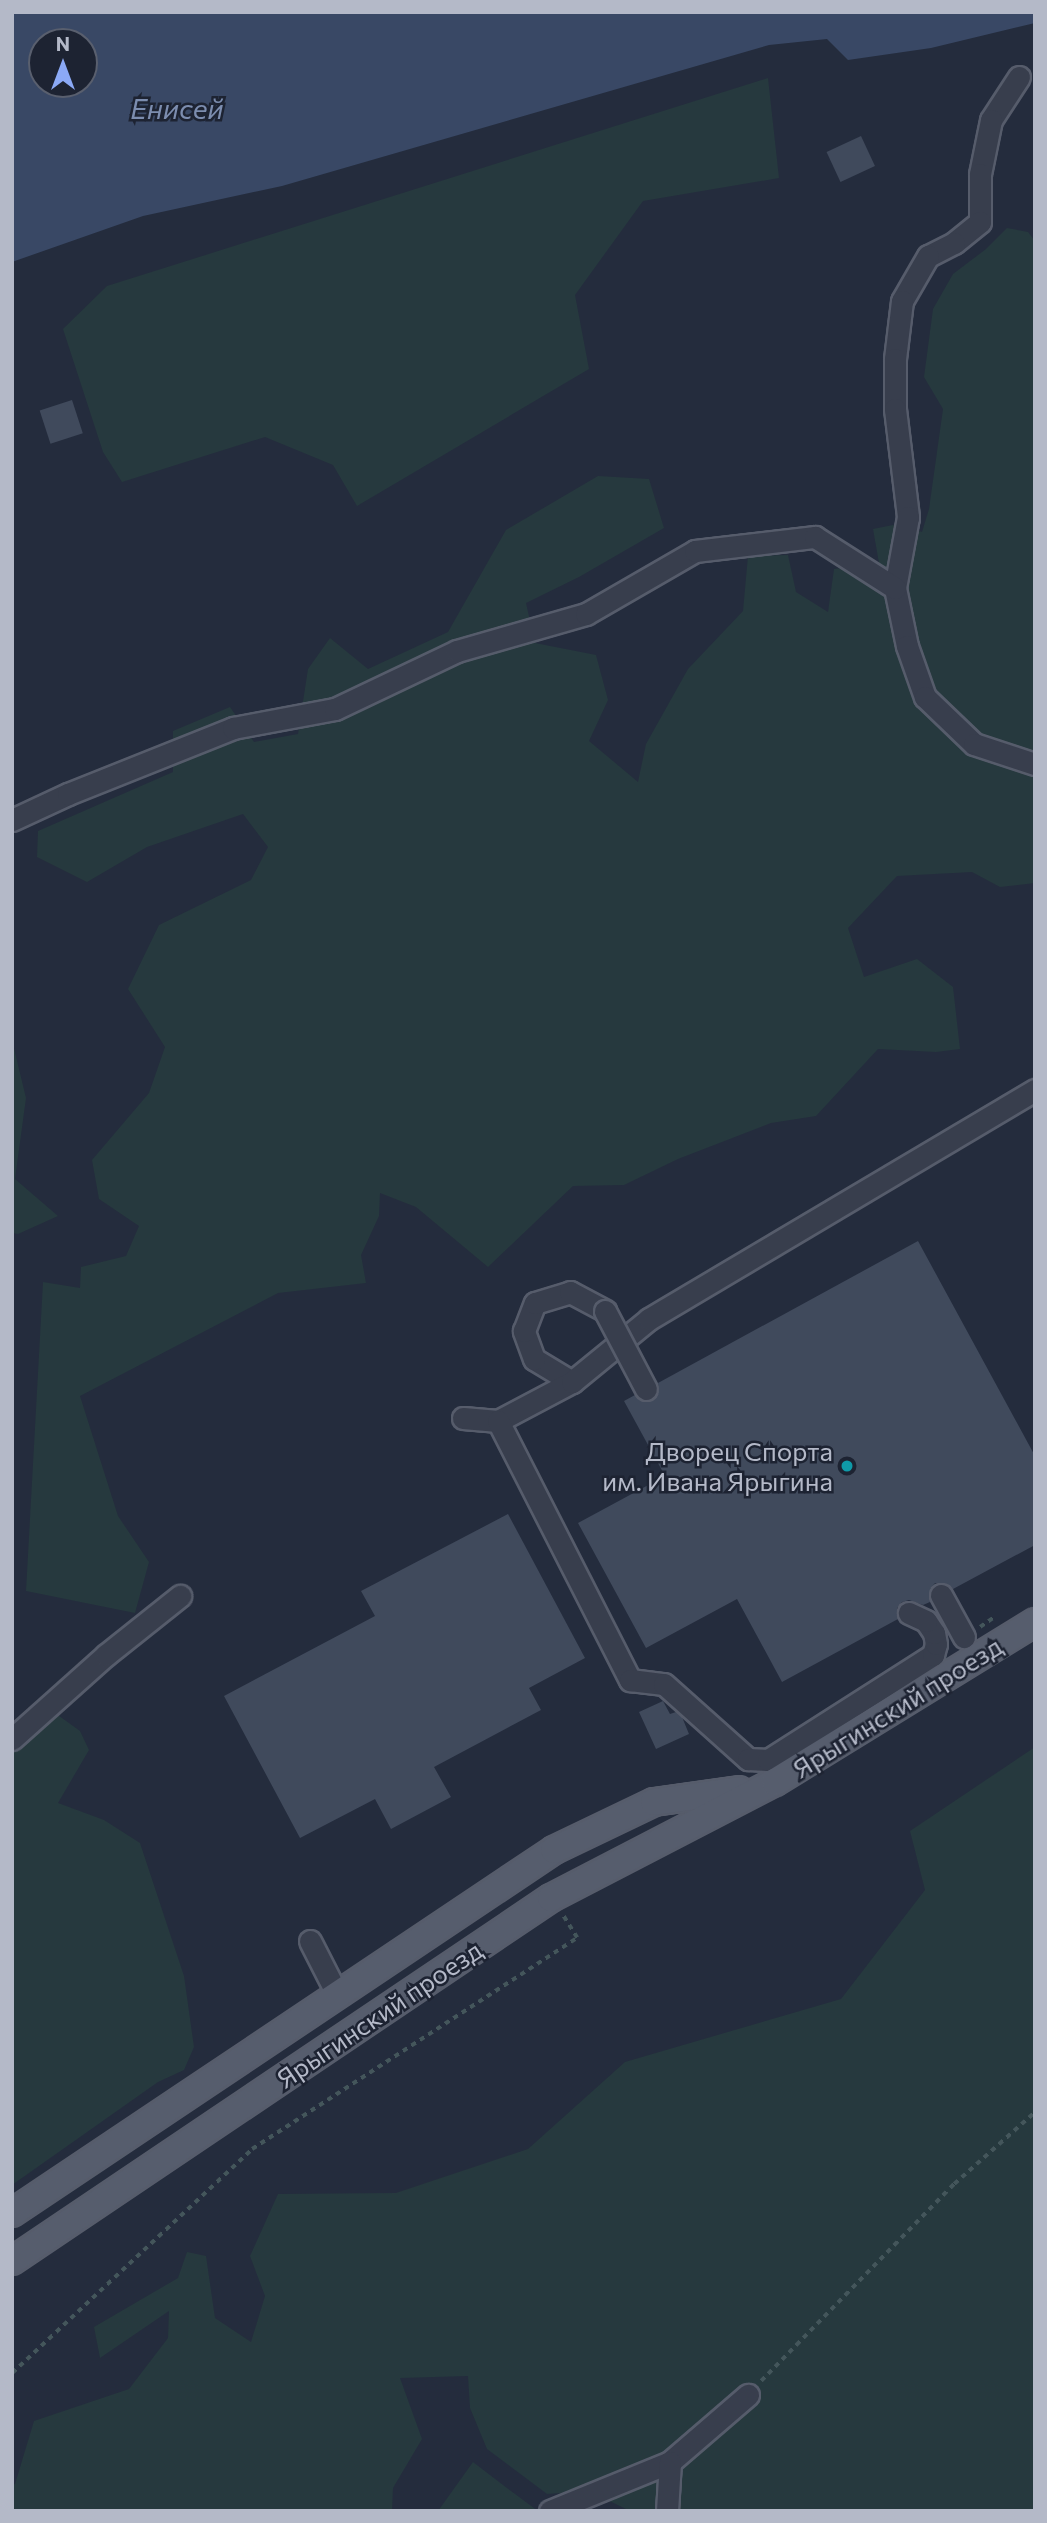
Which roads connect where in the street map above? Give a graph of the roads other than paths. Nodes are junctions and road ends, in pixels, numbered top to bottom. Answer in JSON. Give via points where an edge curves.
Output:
{"nodes":[{"id":1,"x":1019,"y":77,"type":"dead end"},
{"id":2,"x":895,"y":588,"type":"junction"},
{"id":3,"x":1035,"y":764,"type":"edge"},
{"id":4,"x":12,"y":820,"type":"edge"},
{"id":5,"x":1035,"y":1090,"type":"edge"},
{"id":6,"x":572,"y":1382,"type":"junction"},
{"id":7,"x":646,"y":1389,"type":"dead end"},
{"id":8,"x":463,"y":1418,"type":"dead end"},
{"id":9,"x":498,"y":1421,"type":"junction"},
{"id":10,"x":941,"y":1595,"type":"dead end"},
{"id":11,"x":180,"y":1596,"type":"dead end"},
{"id":12,"x":909,"y":1613,"type":"dead end"},
{"id":13,"x":1035,"y":1622,"type":"edge"},
{"id":14,"x":964,"y":1637,"type":"dead end"},
{"id":15,"x":12,"y":1739,"type":"edge"},
{"id":16,"x":758,"y":1788,"type":"junction"},
{"id":17,"x":554,"y":1850,"type":"junction"},
{"id":18,"x":576,"y":1884,"type":"junction"},
{"id":19,"x":310,"y":1941,"type":"dead end"},
{"id":20,"x":337,"y":1994,"type":"junction"},
{"id":21,"x":12,"y":2213,"type":"edge"},
{"id":22,"x":12,"y":2261,"type":"edge"},
{"id":23,"x":748,"y":2395,"type":"road end"},
{"id":24,"x":670,"y":2462,"type":"junction"},
{"id":25,"x":550,"y":2511,"type":"edge"},
{"id":26,"x":667,"y":2511,"type":"edge"}],
"edges":[{"from":1,"to":2,"type":"lane","via":[[991,120],[980,174],[980,222],[928,256],[902,301],[895,409],[908,517]]},
{"from":2,"to":3,"type":"lane","via":[[907,646],[925,697],[974,744]]},
{"from":2,"to":4,"type":"lane","via":[[815,537],[695,551],[586,614],[457,651],[335,709],[233,728]]},
{"from":5,"to":6,"type":"lane","via":[[649,1319]]},
{"from":6,"to":7,"type":"lane","bridge":true,"via":[[534,1359],[524,1331],[535,1303],[570,1292],[605,1311]]},
{"from":6,"to":9,"type":"lane"},
{"from":8,"to":9,"type":"lane"},
{"from":9,"to":12,"type":"lane","via":[[630,1680],[664,1684],[748,1759],[768,1760],[933,1655],[934,1633],[926,1621]]},
{"from":10,"to":14,"type":"lane"},
{"from":11,"to":15,"type":"lane"},
{"from":13,"to":16,"type":"main road","name":"Ярыгинский проезд","via":[[775,1782]]},
{"from":16,"to":17,"type":"main road","name":"Ярыгинский проезд","via":[[654,1802]]},
{"from":16,"to":18,"type":"main road","name":"Ярыгинский проезд"},
{"from":17,"to":18,"type":"main road"},
{"from":17,"to":20,"type":"main road","name":"Ярыгинский проезд"},
{"from":18,"to":22,"type":"main road","name":"Ярыгинский проезд"},
{"from":19,"to":20,"type":"lane"},
{"from":20,"to":21,"type":"main road","name":"Ярыгинский проезд"},
{"from":23,"to":24,"type":"lane"},
{"from":24,"to":25,"type":"lane"},
{"from":24,"to":26,"type":"lane"}]}
